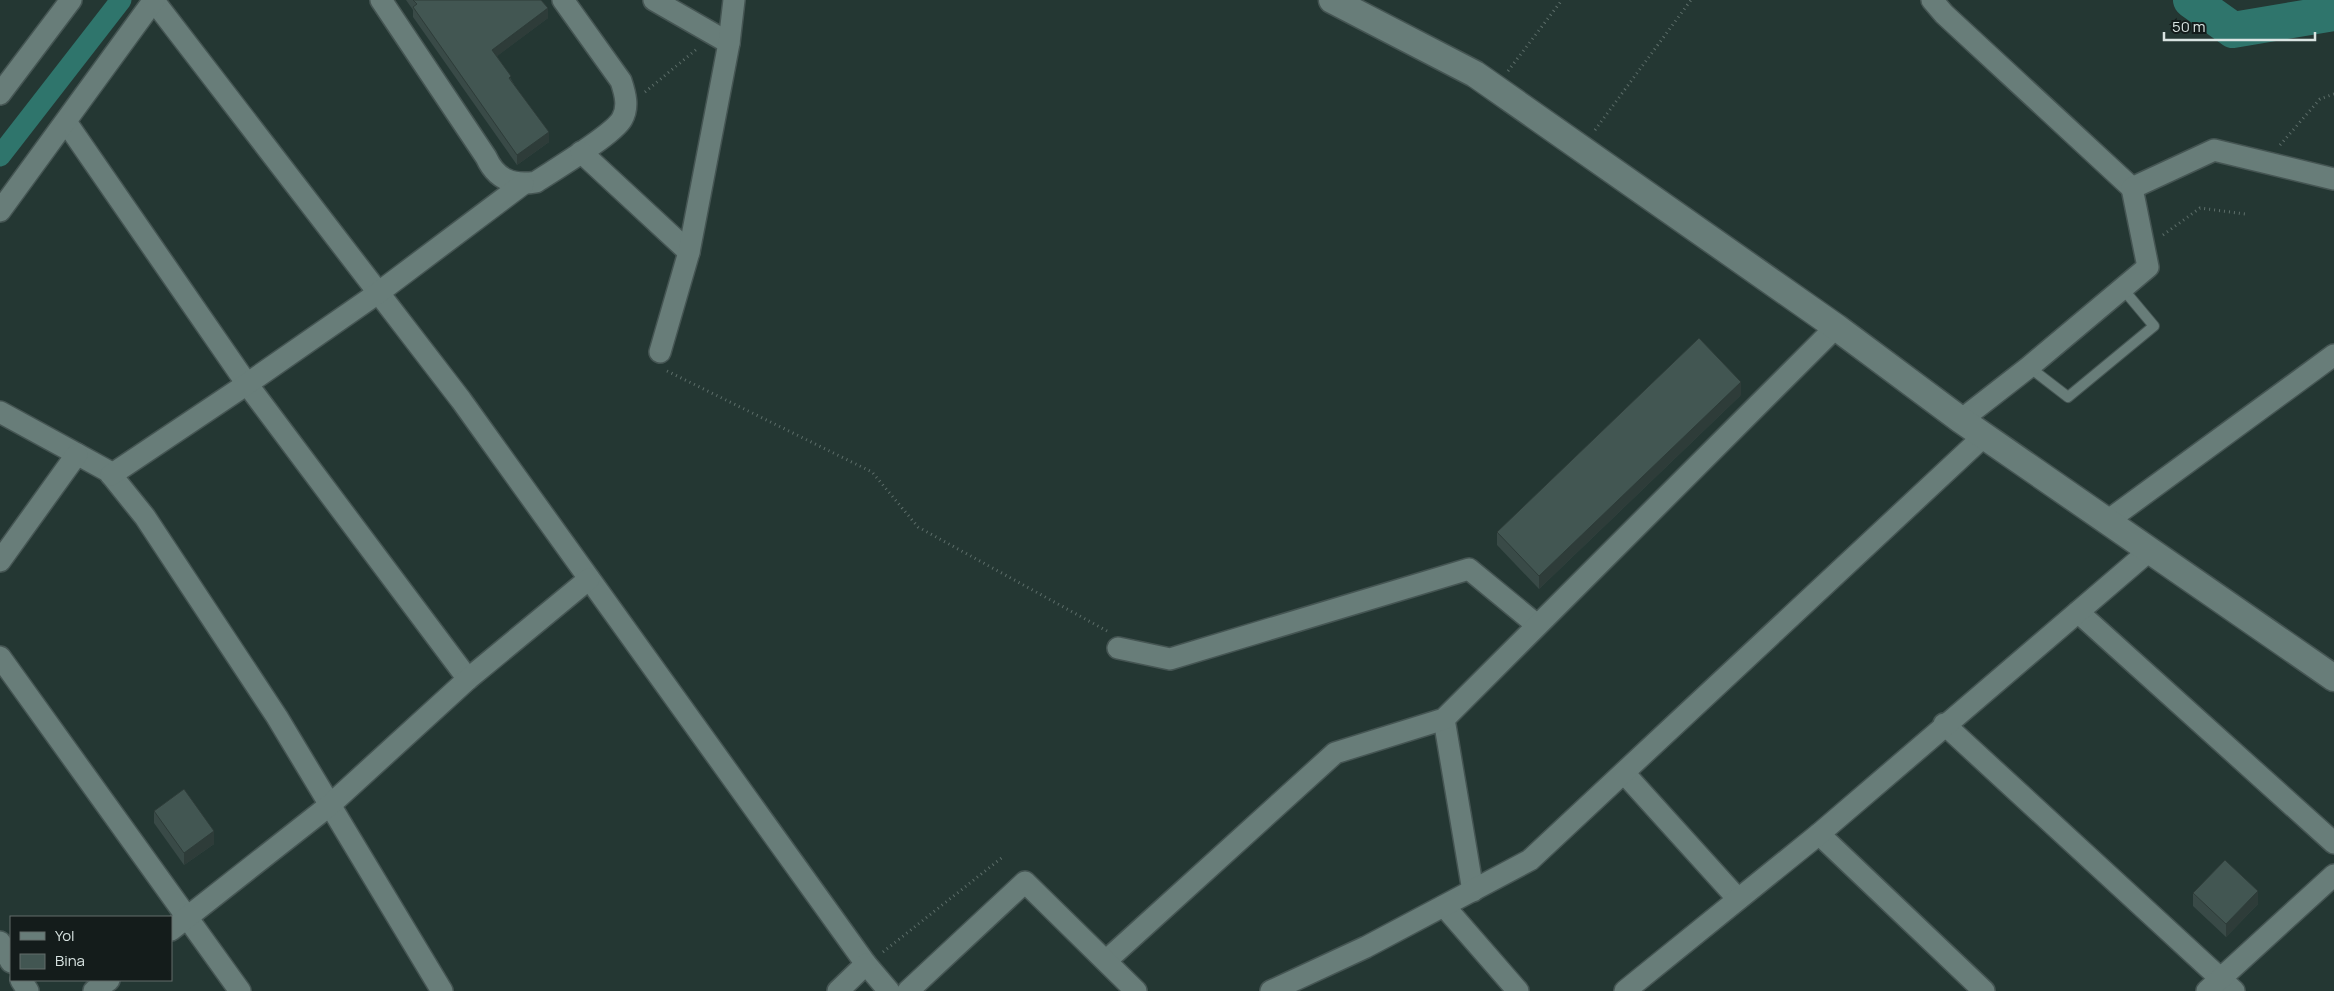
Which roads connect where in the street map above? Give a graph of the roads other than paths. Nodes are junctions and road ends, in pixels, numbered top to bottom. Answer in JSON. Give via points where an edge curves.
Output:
{"nodes":[{"id":1,"x":71,"y":0,"type":"edge"},
{"id":2,"x":154,"y":0,"type":"edge"},
{"id":3,"x":381,"y":0,"type":"edge"},
{"id":4,"x":563,"y":0,"type":"edge"},
{"id":5,"x":654,"y":0,"type":"edge"},
{"id":6,"x":734,"y":0,"type":"edge"},
{"id":7,"x":1332,"y":0,"type":"edge"},
{"id":8,"x":1932,"y":0,"type":"edge"},
{"id":9,"x":721,"y":39,"type":"junction"},
{"id":10,"x":0,"y":94,"type":"edge"},
{"id":11,"x":66,"y":122,"type":"junction"},
{"id":12,"x":581,"y":152,"type":"junction"},
{"id":13,"x":2334,"y":180,"type":"edge"},
{"id":14,"x":524,"y":184,"type":"junction"},
{"id":15,"x":2132,"y":188,"type":"junction"},
{"id":16,"x":0,"y":210,"type":"edge"},
{"id":17,"x":689,"y":252,"type":"junction"},
{"id":18,"x":2123,"y":289,"type":"junction"},
{"id":19,"x":378,"y":293,"type":"junction"},
{"id":20,"x":1836,"y":327,"type":"junction"},
{"id":21,"x":660,"y":352,"type":"road end"},
{"id":22,"x":2334,"y":355,"type":"edge"},
{"id":23,"x":2029,"y":367,"type":"junction"},
{"id":24,"x":247,"y":384,"type":"junction"},
{"id":25,"x":0,"y":412,"type":"edge"},
{"id":26,"x":1960,"y":420,"type":"junction"},
{"id":27,"x":1984,"y":436,"type":"junction"},
{"id":28,"x":77,"y":454,"type":"junction"},
{"id":29,"x":111,"y":475,"type":"junction"},
{"id":30,"x":2106,"y":522,"type":"junction"},
{"id":31,"x":2149,"y":552,"type":"junction"},
{"id":32,"x":0,"y":561,"type":"edge"},
{"id":33,"x":589,"y":579,"type":"junction"},
{"id":34,"x":2078,"y":612,"type":"junction"},
{"id":35,"x":1537,"y":625,"type":"junction"},
{"id":36,"x":1118,"y":648,"type":"road end"},
{"id":37,"x":0,"y":657,"type":"edge"},
{"id":38,"x":2332,"y":673,"type":"edge"},
{"id":39,"x":468,"y":679,"type":"junction"},
{"id":40,"x":1444,"y":719,"type":"junction"},
{"id":41,"x":1944,"y":724,"type":"junction"},
{"id":42,"x":1624,"y":773,"type":"junction"},
{"id":43,"x":330,"y":805,"type":"junction"},
{"id":44,"x":1819,"y":834,"type":"junction"},
{"id":45,"x":2334,"y":843,"type":"edge"},
{"id":46,"x":2334,"y":875,"type":"edge"},
{"id":47,"x":1472,"y":891,"type":"junction"},
{"id":48,"x":1738,"y":899,"type":"junction"},
{"id":49,"x":1444,"y":906,"type":"junction"},
{"id":50,"x":179,"y":924,"type":"edge"},
{"id":51,"x":0,"y":942,"type":"edge"},
{"id":52,"x":10,"y":960,"type":"edge"},
{"id":53,"x":1107,"y":960,"type":"junction"},
{"id":54,"x":866,"y":964,"type":"junction"},
{"id":55,"x":108,"y":981,"type":"edge"},
{"id":56,"x":2220,"y":987,"type":"edge"},
{"id":57,"x":94,"y":991,"type":"edge"},
{"id":58,"x":240,"y":991,"type":"edge"},
{"id":59,"x":442,"y":991,"type":"edge"},
{"id":60,"x":838,"y":991,"type":"edge"},
{"id":61,"x":889,"y":991,"type":"edge"},
{"id":62,"x":908,"y":991,"type":"edge"},
{"id":63,"x":1136,"y":991,"type":"edge"},
{"id":64,"x":1271,"y":991,"type":"edge"},
{"id":65,"x":1518,"y":991,"type":"edge"},
{"id":66,"x":1625,"y":991,"type":"edge"},
{"id":67,"x":1984,"y":991,"type":"edge"}],
"edges":[{"from":1,"to":10,"type":"street"},
{"from":2,"to":11,"type":"street"},
{"from":2,"to":19,"type":"street"},
{"from":3,"to":14,"type":"street","via":[[491,168],[500,177]]},
{"from":4,"to":12,"type":"street","via":[[621,82],[626,94],[622,120]]},
{"from":5,"to":9,"type":"street"},
{"from":6,"to":9,"type":"street"},
{"from":7,"to":20,"type":"street","via":[[1475,74]]},
{"from":8,"to":15,"type":"street"},
{"from":9,"to":17,"type":"street"},
{"from":11,"to":16,"type":"street"},
{"from":11,"to":24,"type":"street"},
{"from":12,"to":14,"type":"street","via":[[536,182]]},
{"from":12,"to":17,"type":"street"},
{"from":13,"to":15,"type":"street","via":[[2214,150]]},
{"from":14,"to":19,"type":"street"},
{"from":15,"to":18,"type":"street","via":[[2148,267]]},
{"from":17,"to":21,"type":"street"},
{"from":18,"to":23,"type":"street"},
{"from":18,"to":23,"type":"lane","via":[[2154,326],[2068,397]]},
{"from":19,"to":24,"type":"street"},
{"from":19,"to":33,"type":"street","via":[[461,400]]},
{"from":20,"to":26,"type":"street"},
{"from":20,"to":35,"type":"street"},
{"from":22,"to":30,"type":"street"},
{"from":23,"to":26,"type":"street"},
{"from":24,"to":29,"type":"street"},
{"from":24,"to":39,"type":"street"},
{"from":25,"to":28,"type":"street"},
{"from":26,"to":27,"type":"street"},
{"from":27,"to":30,"type":"street"},
{"from":27,"to":42,"type":"street"},
{"from":28,"to":29,"type":"street"},
{"from":28,"to":32,"type":"street"},
{"from":29,"to":43,"type":"street","via":[[145,517],[277,717]]},
{"from":30,"to":31,"type":"street"},
{"from":31,"to":34,"type":"street"},
{"from":31,"to":38,"type":"street"},
{"from":33,"to":39,"type":"street"},
{"from":33,"to":54,"type":"street"},
{"from":34,"to":41,"type":"street"},
{"from":34,"to":45,"type":"street"},
{"from":35,"to":36,"type":"street","via":[[1470,569],[1170,659]]},
{"from":35,"to":40,"type":"street"},
{"from":37,"to":50,"type":"street"},
{"from":39,"to":43,"type":"street"},
{"from":40,"to":47,"type":"street"},
{"from":40,"to":53,"type":"street","via":[[1336,753]]},
{"from":41,"to":44,"type":"street"},
{"from":41,"to":56,"type":"street"},
{"from":42,"to":47,"type":"street","via":[[1530,860]]},
{"from":42,"to":48,"type":"street"},
{"from":43,"to":50,"type":"street"},
{"from":43,"to":59,"type":"street"},
{"from":44,"to":48,"type":"street"},
{"from":44,"to":67,"type":"street"},
{"from":46,"to":56,"type":"street"},
{"from":47,"to":49,"type":"street"},
{"from":48,"to":66,"type":"street"},
{"from":49,"to":64,"type":"street","via":[[1366,948]]},
{"from":49,"to":65,"type":"street"},
{"from":50,"to":58,"type":"street"},
{"from":51,"to":52,"type":"street"},
{"from":53,"to":62,"type":"street","via":[[1025,882]]},
{"from":53,"to":63,"type":"street"},
{"from":54,"to":60,"type":"street"},
{"from":54,"to":61,"type":"street"},
{"from":55,"to":57,"type":"street"}]}
